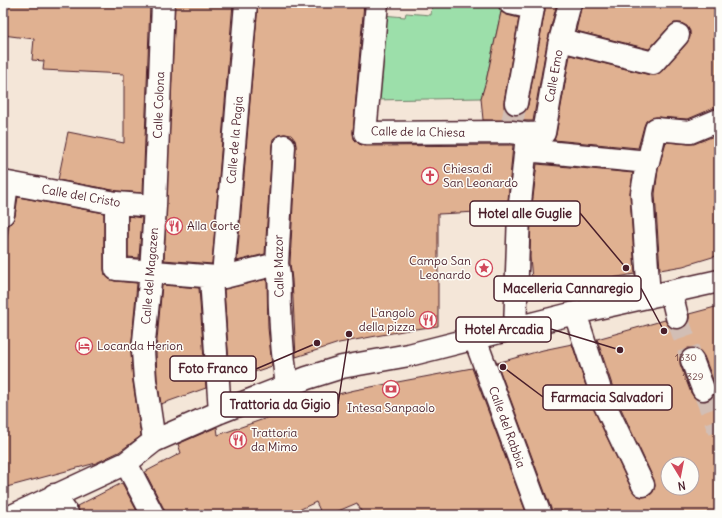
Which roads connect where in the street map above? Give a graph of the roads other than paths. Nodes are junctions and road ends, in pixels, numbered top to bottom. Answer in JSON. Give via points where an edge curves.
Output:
{"nodes":[{"id":1,"x":163,"y":3,"type":"edge"},
{"id":2,"x":246,"y":3,"type":"edge"},
{"id":3,"x":377,"y":3,"type":"edge"},
{"id":4,"x":510,"y":3,"type":"edge"},
{"id":5,"x":570,"y":3,"type":"edge"},
{"id":6,"x":678,"y":35,"type":"dead end"},
{"id":7,"x":560,"y":40,"type":"junction"},
{"id":8,"x":516,"y":103,"type":"tunnel mouth"},
{"id":9,"x":719,"y":120,"type":"edge"},
{"id":10,"x":519,"y":136,"type":"junction"},
{"id":11,"x":284,"y":146,"type":"dead end"},
{"id":12,"x":646,"y":168,"type":"dead end"},
{"id":13,"x":5,"y":183,"type":"edge"},
{"id":14,"x":116,"y":202,"type":"junction"},
{"id":15,"x":155,"y":206,"type":"junction"},
{"id":16,"x":3,"y":214,"type":"edge"},
{"id":17,"x":277,"y":264,"type":"junction"},
{"id":18,"x":152,"y":272,"type":"junction"},
{"id":19,"x":218,"y":277,"type":"junction"},
{"id":20,"x":719,"y":281,"type":"edge"},
{"id":21,"x":671,"y":292,"type":"junction"},
{"id":22,"x":650,"y":297,"type":"junction"},
{"id":23,"x":575,"y":313,"type":"junction"},
{"id":24,"x":677,"y":317,"type":"tunnel mouth"},
{"id":25,"x":515,"y":329,"type":"junction"},
{"id":26,"x":475,"y":339,"type":"junction"},
{"id":27,"x":692,"y":360,"type":"tunnel mouth"},
{"id":28,"x":287,"y":385,"type":"junction"},
{"id":29,"x":703,"y":389,"type":"tunnel mouth"},
{"id":30,"x":220,"y":412,"type":"junction"},
{"id":31,"x":154,"y":441,"type":"junction"},
{"id":32,"x":126,"y":463,"type":"junction"},
{"id":33,"x":643,"y":485,"type":"dead end"},
{"id":34,"x":54,"y":495,"type":"junction"},
{"id":35,"x":3,"y":503,"type":"edge"},
{"id":36,"x":6,"y":515,"type":"edge"},
{"id":37,"x":14,"y":515,"type":"edge"},
{"id":38,"x":68,"y":515,"type":"edge"},
{"id":39,"x":153,"y":515,"type":"edge"},
{"id":40,"x":540,"y":515,"type":"edge"}],
"edges":[{"from":1,"to":15,"type":"street","name":"Calle Colona"},
{"from":2,"to":19,"type":"street","name":"Calle de la Pagia","via":[[224,264]]},
{"from":3,"to":10,"type":"street","name":"Calle de la Chiesa","via":[[365,133]]},
{"from":4,"to":8,"type":"street","via":[[533,8]]},
{"from":5,"to":7,"type":"street","name":"Calle Emo"},
{"from":6,"to":7,"type":"street","via":[[653,63]]},
{"from":7,"to":10,"type":"street","name":"Calle Emo","via":[[544,133]]},
{"from":9,"to":10,"type":"street","via":[[690,132],[656,130],[648,162]]},
{"from":10,"to":25,"type":"street"},
{"from":11,"to":17,"type":"street","name":"Calle Mazor"},
{"from":12,"to":22,"type":"street","via":[[642,193]]},
{"from":13,"to":14,"type":"street","name":"Calle del Cristo"},
{"from":13,"to":16,"type":"street"},
{"from":14,"to":15,"type":"street","name":"Calle del Cristo"},
{"from":14,"to":18,"type":"street","via":[[116,269]]},
{"from":15,"to":18,"type":"street","name":"Calle del Magazen"},
{"from":17,"to":19,"type":"street"},
{"from":17,"to":28,"type":"street","name":"Calle Mazor","via":[[280,276],[280,314]]},
{"from":18,"to":19,"type":"street"},
{"from":18,"to":31,"type":"street","name":"Calle del Magazen","via":[[144,352],[145,380]]},
{"from":19,"to":30,"type":"street","name":"Calle de la Pagia"},
{"from":20,"to":21,"type":"street"},
{"from":21,"to":22,"type":"street"},
{"from":21,"to":24,"type":"street"},
{"from":22,"to":23,"type":"street"},
{"from":23,"to":25,"type":"street"},
{"from":23,"to":33,"type":"street","via":[[605,405]]},
{"from":25,"to":26,"type":"street"},
{"from":26,"to":28,"type":"street","via":[[410,355],[342,367]]},
{"from":26,"to":40,"type":"street","name":"Calle del Rabbia"},
{"from":27,"to":29,"type":"street"},
{"from":28,"to":30,"type":"street"},
{"from":30,"to":31,"type":"street"},
{"from":31,"to":32,"type":"street"},
{"from":32,"to":34,"type":"street"},
{"from":32,"to":39,"type":"street"},
{"from":34,"to":37,"type":"street"},
{"from":34,"to":38,"type":"street"},
{"from":35,"to":36,"type":"street"}]}
